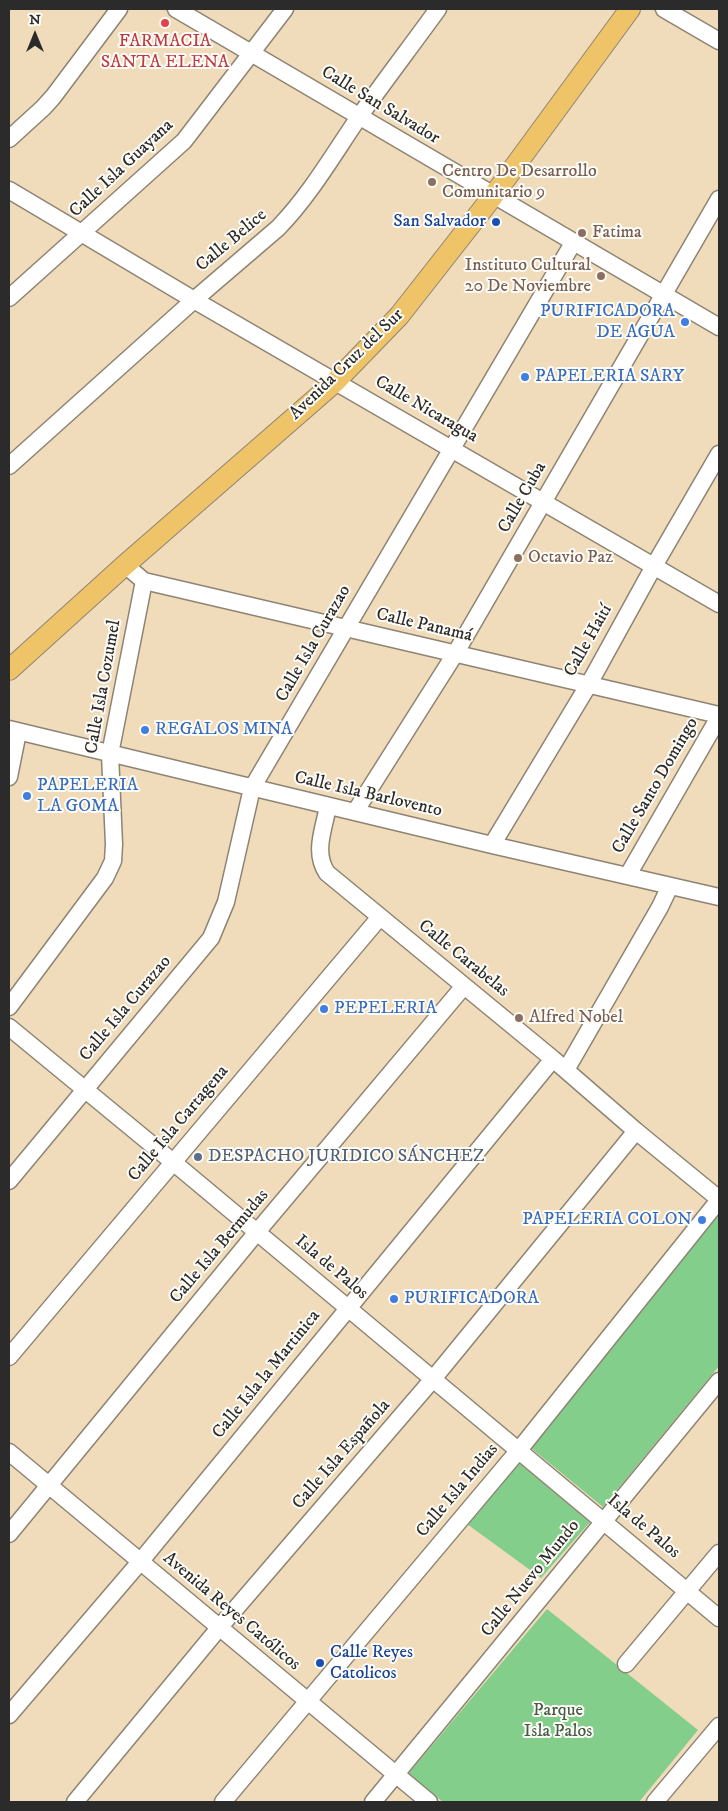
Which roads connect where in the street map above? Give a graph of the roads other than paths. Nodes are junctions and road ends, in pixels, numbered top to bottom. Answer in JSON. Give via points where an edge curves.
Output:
{"nodes":[{"id":1,"x":119,"y":9,"type":"edge"},
{"id":2,"x":176,"y":9,"type":"edge"},
{"id":3,"x":285,"y":9,"type":"edge"},
{"id":4,"x":438,"y":9,"type":"edge"},
{"id":5,"x":630,"y":9,"type":"edge"},
{"id":6,"x":664,"y":9,"type":"edge"},
{"id":7,"x":719,"y":41,"type":"edge"},
{"id":8,"x":252,"y":53,"type":"junction"},
{"id":9,"x":359,"y":117,"type":"junction"},
{"id":10,"x":9,"y":139,"type":"edge"},
{"id":11,"x":9,"y":190,"type":"edge"},
{"id":12,"x":493,"y":196,"type":"junction"},
{"id":13,"x":719,"y":199,"type":"edge"},
{"id":14,"x":82,"y":232,"type":"junction"},
{"id":15,"x":573,"y":243,"type":"junction"},
{"id":16,"x":664,"y":295,"type":"junction"},
{"id":17,"x":9,"y":298,"type":"edge"},
{"id":18,"x":194,"y":300,"type":"junction"},
{"id":19,"x":719,"y":327,"type":"edge"},
{"id":20,"x":335,"y":382,"type":"junction"},
{"id":21,"x":452,"y":448,"type":"junction"},
{"id":22,"x":719,"y":454,"type":"edge"},
{"id":23,"x":9,"y":466,"type":"edge"},
{"id":24,"x":544,"y":502,"type":"junction"},
{"id":25,"x":125,"y":565,"type":"junction"},
{"id":26,"x":654,"y":566,"type":"junction"},
{"id":27,"x":144,"y":581,"type":"junction"},
{"id":28,"x":719,"y":604,"type":"edge"},
{"id":29,"x":346,"y":629,"type":"junction"},
{"id":30,"x":455,"y":654,"type":"junction"},
{"id":31,"x":9,"y":670,"type":"edge"},
{"id":32,"x":589,"y":684,"type":"junction"},
{"id":33,"x":719,"y":716,"type":"edge"},
{"id":34,"x":13,"y":731,"type":"edge"},
{"id":35,"x":110,"y":754,"type":"junction"},
{"id":36,"x":9,"y":777,"type":"edge"},
{"id":37,"x":252,"y":788,"type":"junction"},
{"id":38,"x":328,"y":806,"type":"junction"},
{"id":39,"x":355,"y":812,"type":"junction"},
{"id":40,"x":492,"y":845,"type":"junction"},
{"id":41,"x":628,"y":875,"type":"junction"},
{"id":42,"x":670,"y":886,"type":"junction"},
{"id":43,"x":719,"y":897,"type":"edge"},
{"id":44,"x":380,"y":916,"type":"junction"},
{"id":45,"x":464,"y":986,"type":"junction"},
{"id":46,"x":9,"y":1007,"type":"edge"},
{"id":47,"x":9,"y":1027,"type":"edge"},
{"id":48,"x":553,"y":1059,"type":"junction"},
{"id":49,"x":566,"y":1070,"type":"junction"},
{"id":50,"x":84,"y":1090,"type":"junction"},
{"id":51,"x":636,"y":1131,"type":"junction"},
{"id":52,"x":173,"y":1162,"type":"junction"},
{"id":53,"x":9,"y":1181,"type":"edge"},
{"id":54,"x":719,"y":1200,"type":"edge"},
{"id":55,"x":257,"y":1232,"type":"junction"},
{"id":56,"x":348,"y":1308,"type":"junction"},
{"id":57,"x":9,"y":1357,"type":"edge"},
{"id":58,"x":433,"y":1379,"type":"junction"},
{"id":59,"x":719,"y":1381,"type":"edge"},
{"id":60,"x":519,"y":1450,"type":"junction"},
{"id":61,"x":9,"y":1452,"type":"edge"},
{"id":62,"x":49,"y":1486,"type":"junction"},
{"id":63,"x":604,"y":1521,"type":"junction"},
{"id":64,"x":9,"y":1534,"type":"edge"},
{"id":65,"x":719,"y":1552,"type":"edge"},
{"id":66,"x":140,"y":1562,"type":"junction"},
{"id":67,"x":687,"y":1591,"type":"junction"},
{"id":68,"x":719,"y":1618,"type":"edge"},
{"id":69,"x":219,"y":1628,"type":"junction"},
{"id":70,"x":626,"y":1664,"type":"dead end"},
{"id":71,"x":307,"y":1702,"type":"junction"},
{"id":72,"x":9,"y":1715,"type":"edge"},
{"id":73,"x":719,"y":1726,"type":"edge"},
{"id":74,"x":395,"y":1776,"type":"junction"},
{"id":75,"x":75,"y":1802,"type":"edge"},
{"id":76,"x":223,"y":1802,"type":"edge"},
{"id":77,"x":373,"y":1802,"type":"edge"},
{"id":78,"x":429,"y":1802,"type":"edge"},
{"id":79,"x":655,"y":1802,"type":"edge"}],
"edges":[{"from":1,"to":10,"type":"street","via":[[53,97]]},
{"from":2,"to":8,"type":"street","name":"Calle San Salvador"},
{"from":3,"to":8,"type":"street","name":"Calle Isla Guayana"},
{"from":4,"to":9,"type":"street","name":"Calle Belice"},
{"from":5,"to":12,"type":"main road","name":"Avenida Cruz del Sur"},
{"from":6,"to":7,"type":"street"},
{"from":8,"to":9,"type":"street","name":"Calle San Salvador"},
{"from":8,"to":14,"type":"street","name":"Calle Isla Guayana","via":[[184,141]]},
{"from":9,"to":12,"type":"street","name":"Calle San Salvador"},
{"from":9,"to":18,"type":"street","name":"Calle Belice","via":[[289,217]]},
{"from":11,"to":14,"type":"street","name":"Calle Nicaragua"},
{"from":12,"to":15,"type":"street","name":"Calle San Salvador"},
{"from":12,"to":20,"type":"main road","name":"Avenida Cruz del Sur","via":[[399,316]]},
{"from":13,"to":16,"type":"street","name":"Calle Cuba"},
{"from":14,"to":17,"type":"street","name":"Calle Isla Guayana"},
{"from":14,"to":18,"type":"street","name":"Calle Nicaragua"},
{"from":15,"to":16,"type":"street","name":"Calle San Salvador"},
{"from":15,"to":21,"type":"street","name":"Calle Isla Curazao"},
{"from":16,"to":19,"type":"street","name":"Calle San Salvador"},
{"from":16,"to":24,"type":"street","name":"Calle Cuba"},
{"from":18,"to":20,"type":"street","name":"Calle Nicaragua"},
{"from":18,"to":23,"type":"street","name":"Calle Belice"},
{"from":20,"to":21,"type":"street","name":"Calle Nicaragua"},
{"from":20,"to":25,"type":"main road","name":"Avenida Cruz del Sur"},
{"from":21,"to":24,"type":"street","name":"Calle Nicaragua"},
{"from":21,"to":29,"type":"street","name":"Calle Isla Curazao"},
{"from":22,"to":26,"type":"street","name":"Calle Haití"},
{"from":24,"to":26,"type":"street","name":"Calle Nicaragua"},
{"from":24,"to":30,"type":"street","name":"Calle Cuba"},
{"from":25,"to":27,"type":"street","name":"Calle Panamá"},
{"from":25,"to":31,"type":"main road","name":"Avenida Cruz del Sur"},
{"from":26,"to":28,"type":"street","name":"Calle Nicaragua"},
{"from":26,"to":32,"type":"street","name":"Calle Haití"},
{"from":27,"to":29,"type":"street","name":"Calle Panamá"},
{"from":27,"to":35,"type":"street","name":"Calle Isla Cozumel"},
{"from":29,"to":30,"type":"street","name":"Calle Panamá"},
{"from":29,"to":37,"type":"street","name":"Calle Isla Curazao"},
{"from":30,"to":32,"type":"street","name":"Calle Panamá"},
{"from":30,"to":39,"type":"street","name":"Calle Cuba"},
{"from":32,"to":33,"type":"street","name":"Calle Panamá"},
{"from":32,"to":40,"type":"street","name":"Calle Haití"},
{"from":33,"to":41,"type":"street","name":"Calle Santo Domingo"},
{"from":34,"to":35,"type":"street","name":"Calle Isla Barlovento"},
{"from":34,"to":36,"type":"street"},
{"from":35,"to":37,"type":"street","name":"Calle Isla Barlovento"},
{"from":35,"to":46,"type":"street","name":"Calle Isla Cozumel","via":[[114,844],[110,870]]},
{"from":37,"to":38,"type":"street","name":"Calle Isla Barlovento"},
{"from":37,"to":50,"type":"street","name":"Calle Isla Curazao","via":[[226,902],[211,938]]},
{"from":38,"to":39,"type":"street","name":"Calle Isla Barlovento"},
{"from":38,"to":44,"type":"street","name":"Calle Carabelas","via":[[320,849],[321,864],[327,873]]},
{"from":39,"to":40,"type":"street","name":"Calle Isla Barlovento"},
{"from":40,"to":41,"type":"street","name":"Calle Isla Barlovento"},
{"from":41,"to":42,"type":"street","name":"Calle Isla Barlovento"},
{"from":42,"to":43,"type":"street","name":"Calle Isla Barlovento"},
{"from":42,"to":49,"type":"street"},
{"from":44,"to":45,"type":"street","name":"Calle Carabelas"},
{"from":44,"to":52,"type":"street","name":"Calle Isla Cartagena"},
{"from":45,"to":48,"type":"street","name":"Calle Carabelas"},
{"from":45,"to":55,"type":"street","name":"Calle Isla Bermudas"},
{"from":47,"to":50,"type":"street","name":"Isla de Palos"},
{"from":48,"to":49,"type":"street","name":"Calle Carabelas"},
{"from":48,"to":56,"type":"street","name":"Calle Isla la Martinica"},
{"from":49,"to":51,"type":"street","name":"Calle Carabelas"},
{"from":50,"to":52,"type":"street","name":"Isla de Palos"},
{"from":50,"to":53,"type":"street","name":"Calle Isla Curazao"},
{"from":51,"to":54,"type":"street","name":"Calle Carabelas"},
{"from":51,"to":58,"type":"street","name":"Calle Isla Española"},
{"from":52,"to":55,"type":"street","name":"Isla de Palos"},
{"from":52,"to":57,"type":"street","name":"Calle Isla Cartagena"},
{"from":54,"to":60,"type":"street","name":"Calle Isla Indias"},
{"from":55,"to":56,"type":"street","name":"Isla de Palos"},
{"from":55,"to":62,"type":"street","name":"Calle Isla Bermudas"},
{"from":56,"to":58,"type":"street","name":"Isla de Palos"},
{"from":56,"to":66,"type":"street","name":"Calle Isla la Martinica"},
{"from":58,"to":60,"type":"street","name":"Isla de Palos"},
{"from":58,"to":69,"type":"street","name":"Calle Isla Española"},
{"from":59,"to":63,"type":"street","name":"Calle Nuevo Mundo"},
{"from":60,"to":63,"type":"street","name":"Isla de Palos"},
{"from":60,"to":71,"type":"street","name":"Calle Isla Indias"},
{"from":61,"to":62,"type":"street","name":"Avenida Reyes Católicos"},
{"from":62,"to":64,"type":"street","name":"Calle Isla Bermudas"},
{"from":62,"to":66,"type":"street","name":"Avenida Reyes Católicos"},
{"from":63,"to":67,"type":"street","name":"Isla de Palos"},
{"from":63,"to":74,"type":"street","name":"Calle Nuevo Mundo"},
{"from":65,"to":67,"type":"street"},
{"from":66,"to":69,"type":"street","name":"Avenida Reyes Católicos"},
{"from":66,"to":72,"type":"street","name":"Calle Isla la Martinica"},
{"from":67,"to":68,"type":"street","name":"Isla de Palos"},
{"from":67,"to":70,"type":"street"},
{"from":69,"to":71,"type":"street","name":"Avenida Reyes Católicos"},
{"from":69,"to":75,"type":"street","name":"Calle Isla Española"},
{"from":71,"to":74,"type":"street","name":"Avenida Reyes Católicos"},
{"from":71,"to":76,"type":"street","name":"Calle Isla Indias"},
{"from":73,"to":79,"type":"street"},
{"from":74,"to":77,"type":"street","name":"Calle Nuevo Mundo"},
{"from":74,"to":78,"type":"street","name":"Avenida Reyes Católicos"}]}
